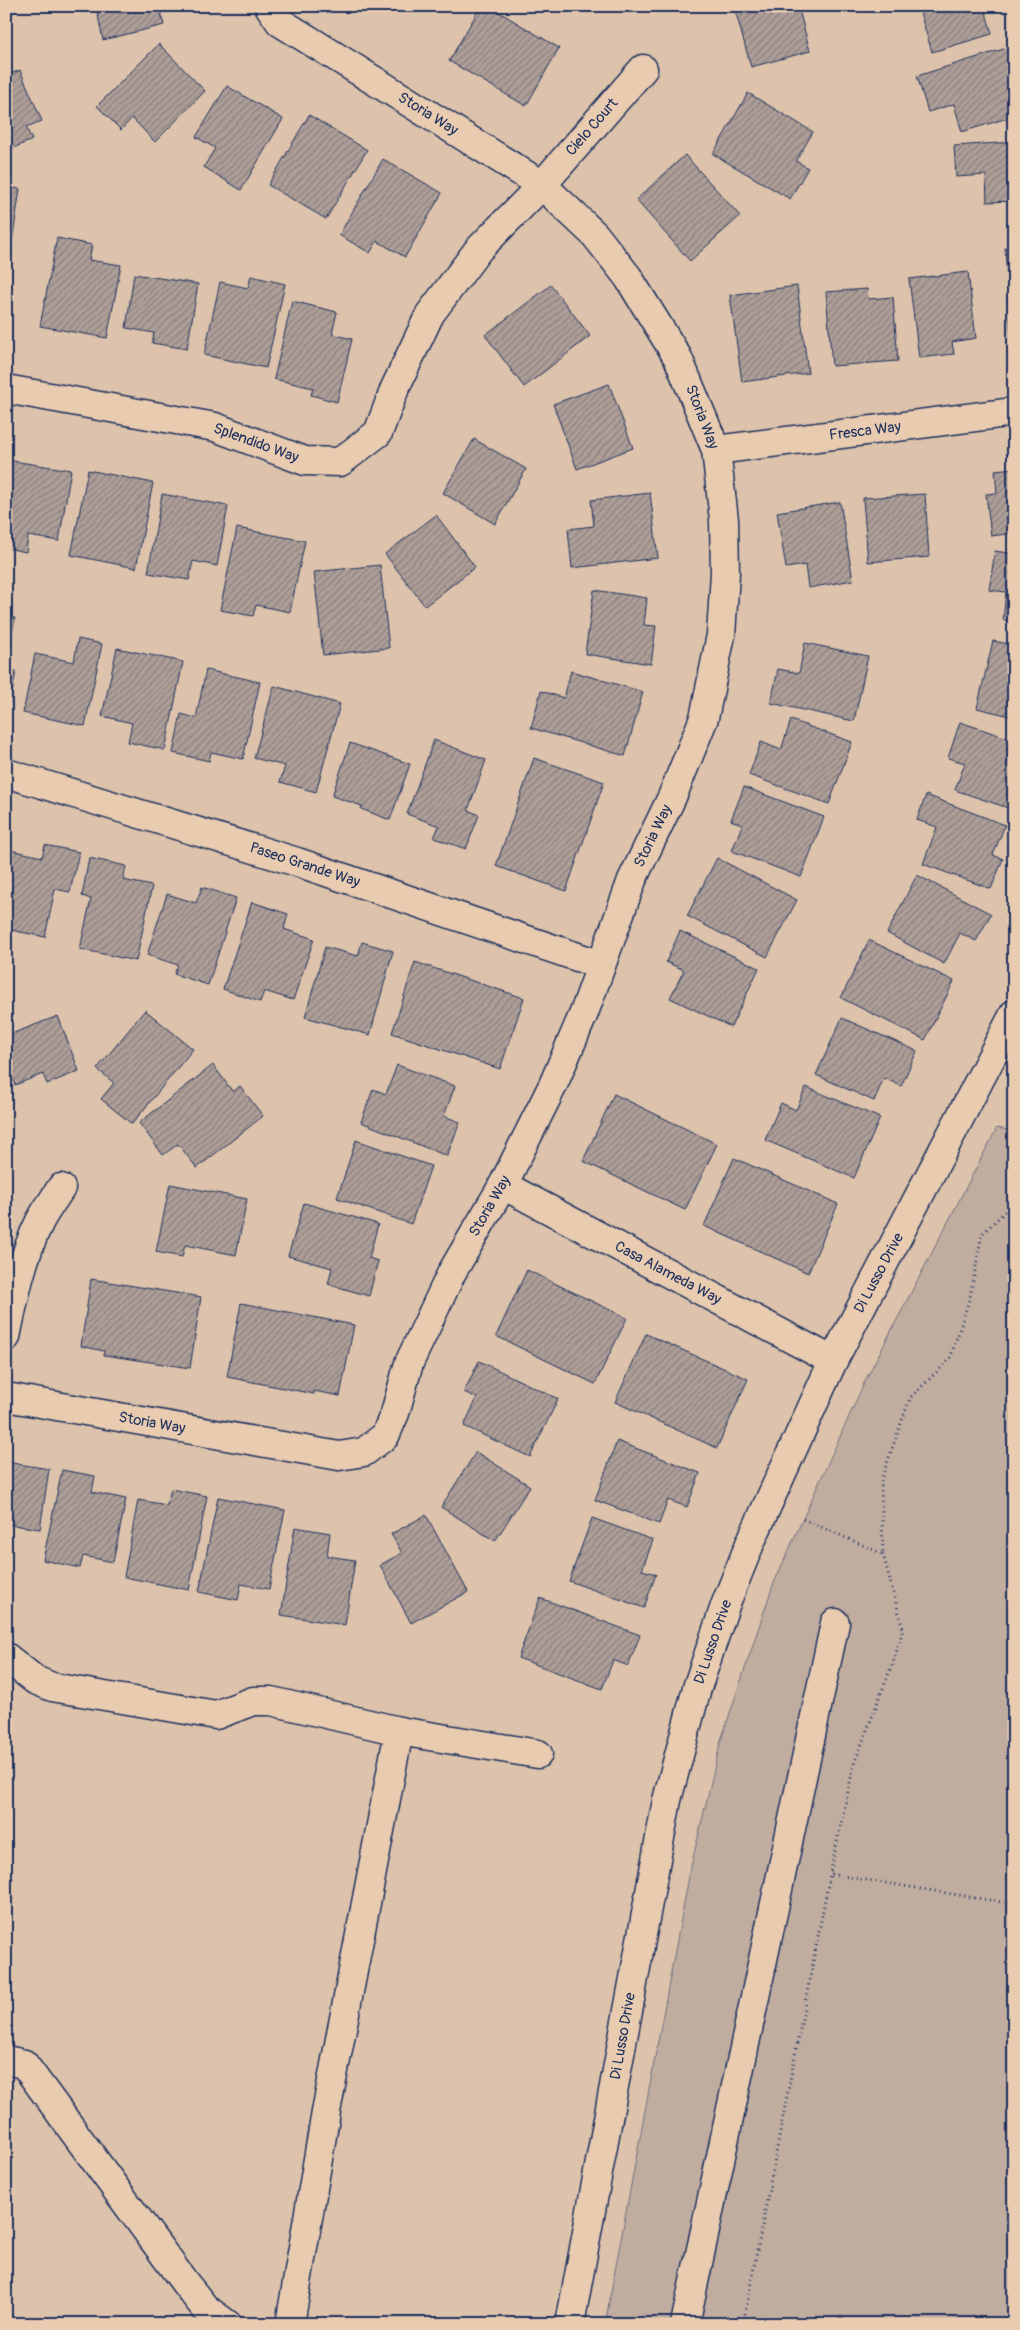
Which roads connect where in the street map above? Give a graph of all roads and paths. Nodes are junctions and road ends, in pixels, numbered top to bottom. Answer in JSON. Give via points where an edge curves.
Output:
{"nodes":[{"id":1,"x":269,"y":6,"type":"edge"},
{"id":2,"x":643,"y":70,"type":"dead end"},
{"id":3,"x":542,"y":185,"type":"junction"},
{"id":4,"x":6,"y":388,"type":"edge"},
{"id":5,"x":1014,"y":412,"type":"edge"},
{"id":6,"x":716,"y":450,"type":"junction"},
{"id":7,"x":6,"y":774,"type":"edge"},
{"id":8,"x":601,"y":964,"type":"junction"},
{"id":9,"x":1014,"y":1014,"type":"edge"},
{"id":10,"x":503,"y":1185,"type":"junction"},
{"id":11,"x":61,"y":1188,"type":"dead end"},
{"id":12,"x":1014,"y":1204,"type":"edge"},
{"id":13,"x":6,"y":1337,"type":"edge"},
{"id":14,"x":833,"y":1361,"type":"junction"},
{"id":15,"x":6,"y":1397,"type":"edge"},
{"id":16,"x":803,"y":1519,"type":"dead end"},
{"id":17,"x":883,"y":1554,"type":"junction"},
{"id":18,"x":835,"y":1624,"type":"dead end"},
{"id":19,"x":6,"y":1657,"type":"edge"},
{"id":20,"x":399,"y":1731,"type":"junction"},
{"id":21,"x":538,"y":1754,"type":"dead end"},
{"id":22,"x":830,"y":1874,"type":"junction"},
{"id":23,"x":1014,"y":1904,"type":"edge"},
{"id":24,"x":6,"y":2060,"type":"edge"},
{"id":25,"x":227,"y":2324,"type":"edge"},
{"id":26,"x":290,"y":2324,"type":"edge"},
{"id":27,"x":570,"y":2324,"type":"edge"},
{"id":28,"x":685,"y":2324,"type":"edge"},
{"id":29,"x":743,"y":2324,"type":"edge"}],
"edges":[{"from":1,"to":3,"type":"street","name":"Storia Way","via":[[280,22]]},
{"from":2,"to":3,"type":"street","name":"Cielo Court"},
{"from":3,"to":4,"type":"street","name":"Splendido Way","via":[[478,250],[430,314],[378,433],[340,462],[305,461],[214,427]]},
{"from":3,"to":6,"type":"street","name":"Storia Way","via":[[595,235],[628,277],[678,358]]},
{"from":5,"to":6,"type":"street","name":"Fresca Way"},
{"from":6,"to":8,"type":"street","name":"Storia Way","via":[[724,520],[725,573],[721,634],[704,718],[672,797],[632,880]]},
{"from":7,"to":8,"type":"street","name":"Paseo Grande Way","via":[[296,862]]},
{"from":8,"to":10,"type":"street","name":"Storia Way","via":[[553,1085]]},
{"from":9,"to":14,"type":"street","name":"Di Lusso Drive"},
{"from":10,"to":14,"type":"street","name":"Casa Alameda Way"},
{"from":10,"to":15,"type":"street","name":"Storia Way","via":[[452,1272],[413,1355],[386,1436],[364,1452],[339,1456]]},
{"from":11,"to":13,"type":"street","via":[[40,1222],[25,1260]]},
{"from":12,"to":17,"type":"path","via":[[982,1234],[970,1297],[950,1359],[910,1398],[881,1480]]},
{"from":14,"to":27,"type":"street","name":"Di Lusso Drive","via":[[751,1541],[697,1688],[667,1800]]},
{"from":16,"to":17,"type":"path"},
{"from":17,"to":22,"type":"path","via":[[902,1629],[895,1657],[854,1764]]},
{"from":18,"to":28,"type":"street"},
{"from":19,"to":20,"type":"street","via":[[35,1680],[52,1687],[216,1715],[253,1701],[271,1701]]},
{"from":20,"to":21,"type":"street"},
{"from":20,"to":26,"type":"street","via":[[326,2112]]},
{"from":22,"to":23,"type":"path"},
{"from":22,"to":29,"type":"path"},
{"from":24,"to":25,"type":"street","via":[[24,2064],[185,2283],[205,2308]]}]}
